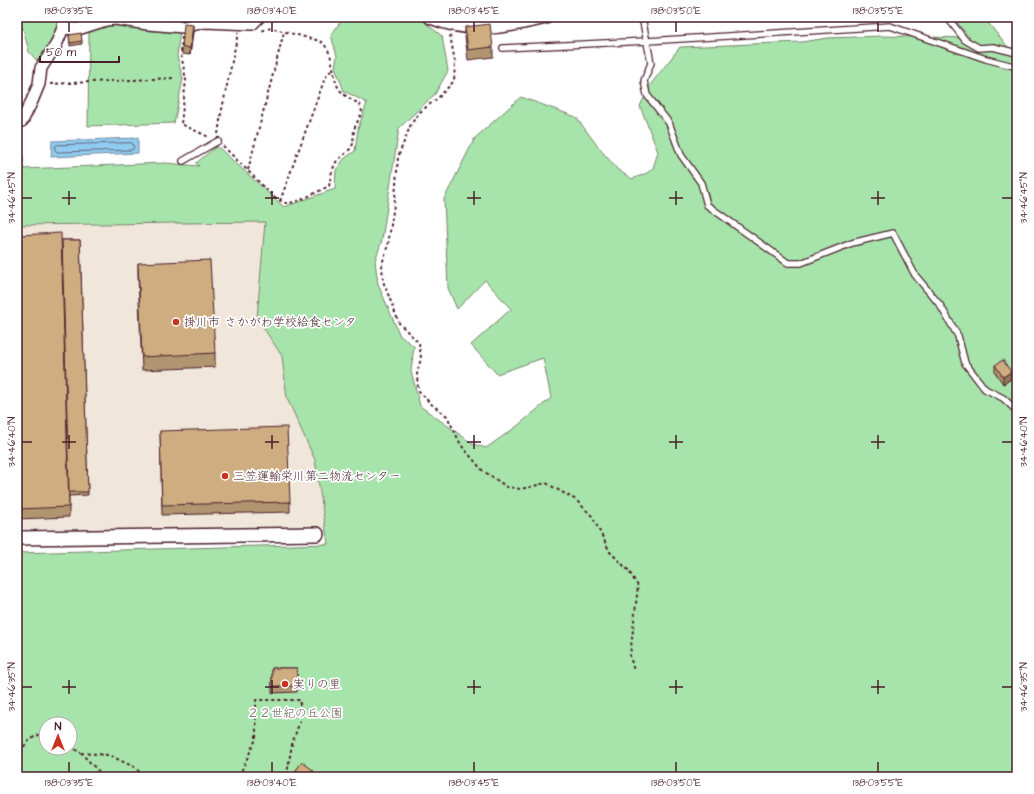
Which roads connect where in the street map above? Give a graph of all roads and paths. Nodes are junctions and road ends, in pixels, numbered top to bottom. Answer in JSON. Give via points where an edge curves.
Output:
{"nodes":[{"id":1,"x":258,"y":17,"type":"edge"},
{"id":2,"x":432,"y":17,"type":"edge"},
{"id":3,"x":546,"y":17,"type":"edge"},
{"id":4,"x":642,"y":17,"type":"edge"},
{"id":5,"x":947,"y":17,"type":"edge"},
{"id":6,"x":518,"y":20,"type":"edge"},
{"id":7,"x":63,"y":22,"type":"edge"},
{"id":8,"x":448,"y":24,"type":"junction"},
{"id":9,"x":183,"y":27,"type":"junction"},
{"id":10,"x":258,"y":31,"type":"dead end"},
{"id":11,"x":238,"y":32,"type":"dead end"},
{"id":12,"x":284,"y":32,"type":"junction"},
{"id":13,"x":647,"y":41,"type":"junction"},
{"id":14,"x":502,"y":48,"type":"dead end"},
{"id":15,"x":1017,"y":53,"type":"edge"},
{"id":16,"x":1017,"y":67,"type":"edge"},
{"id":17,"x":333,"y":68,"type":"junction"},
{"id":18,"x":173,"y":78,"type":"dead end"},
{"id":19,"x":39,"y":84,"type":"junction"},
{"id":20,"x":17,"y":117,"type":"edge"},
{"id":21,"x":218,"y":141,"type":"junction"},
{"id":22,"x":183,"y":162,"type":"dead end"},
{"id":23,"x":248,"y":170,"type":"junction"},
{"id":24,"x":280,"y":201,"type":"junction"},
{"id":25,"x":1017,"y":411,"type":"edge"},
{"id":26,"x":317,"y":534,"type":"dead end"},
{"id":27,"x":17,"y":538,"type":"edge"},
{"id":28,"x":634,"y":671,"type":"dead end"},
{"id":29,"x":38,"y":735,"type":"edge"},
{"id":30,"x":78,"y":751,"type":"edge"},
{"id":31,"x":81,"y":753,"type":"junction"},
{"id":32,"x":17,"y":757,"type":"edge"},
{"id":33,"x":287,"y":774,"type":"junction"},
{"id":34,"x":104,"y":777,"type":"edge"},
{"id":35,"x":145,"y":777,"type":"edge"},
{"id":36,"x":239,"y":777,"type":"edge"},
{"id":37,"x":290,"y":777,"type":"edge"}],
"edges":[{"from":1,"to":9,"type":"street","via":[[252,24],[205,22]]},
{"from":2,"to":8,"type":"street"},
{"from":3,"to":6,"type":"street"},
{"from":4,"to":13,"type":"lane"},
{"from":5,"to":15,"type":"lane","via":[[965,40],[978,48],[993,47]]},
{"from":6,"to":8,"type":"street","via":[[483,28]]},
{"from":7,"to":9,"type":"street","via":[[78,28],[115,19]]},
{"from":7,"to":19,"type":"street","via":[[56,45],[41,68]]},
{"from":8,"to":28,"type":"path","via":[[455,62],[454,81],[420,112],[411,124],[398,157],[388,245],[382,264],[383,281],[399,323],[419,343],[422,358],[417,374],[418,390],[430,404],[447,416],[462,445],[482,470],[507,487],[521,489],[546,483],[576,500],[592,516],[610,552],[628,570],[638,586],[630,656]]},
{"from":9,"to":21,"type":"path","via":[[181,54],[186,80],[181,124]]},
{"from":10,"to":12,"type":"path","via":[[271,28]]},
{"from":11,"to":21,"type":"path"},
{"from":12,"to":17,"type":"path","via":[[325,44]]},
{"from":12,"to":23,"type":"path"},
{"from":13,"to":14,"type":"lane"},
{"from":13,"to":16,"type":"lane","via":[[890,26]]},
{"from":13,"to":25,"type":"lane","via":[[650,63],[644,81],[647,95],[669,122],[681,155],[701,183],[707,205],[788,263],[801,263],[852,243],[893,233],[915,275],[940,305],[958,336],[965,363],[985,389],[1002,398]]},
{"from":17,"to":24,"type":"path","via":[[325,78]]},
{"from":17,"to":24,"type":"path","via":[[338,87],[343,94],[360,104],[362,112],[354,129],[353,144],[336,162],[329,186],[296,201]]},
{"from":18,"to":19,"type":"path"},
{"from":19,"to":20,"type":"street","via":[[22,121]]},
{"from":21,"to":22,"type":"lane"},
{"from":21,"to":23,"type":"path"},
{"from":23,"to":24,"type":"path"},
{"from":26,"to":27,"type":"street"},
{"from":29,"to":32,"type":"path","via":[[24,746]]},
{"from":30,"to":31,"type":"path"},
{"from":31,"to":34,"type":"path"},
{"from":31,"to":35,"type":"path","via":[[110,755]]},
{"from":33,"to":36,"type":"path"},
{"from":33,"to":36,"type":"path","via":[[292,744],[300,721],[300,700],[256,700],[256,739]]},
{"from":33,"to":37,"type":"path"}]}
